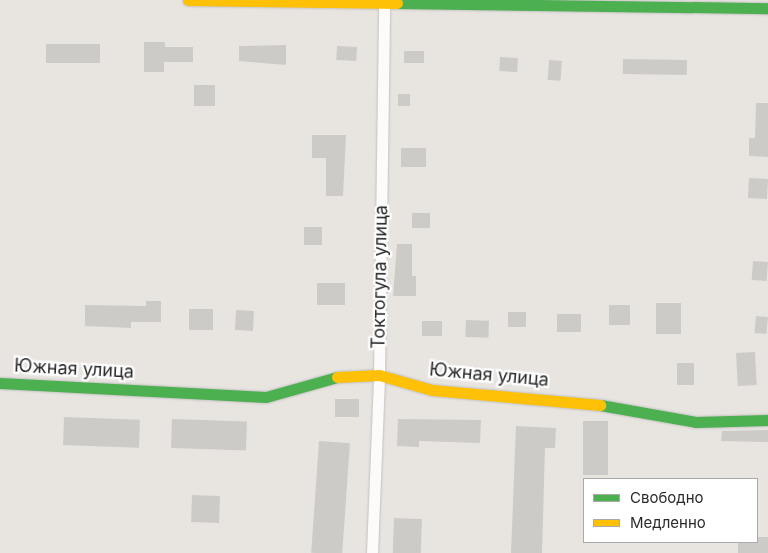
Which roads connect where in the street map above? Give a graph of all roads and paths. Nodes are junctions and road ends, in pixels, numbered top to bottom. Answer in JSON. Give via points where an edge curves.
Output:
{"nodes":[{"id":1,"x":188,"y":0,"type":"edge"},
{"id":2,"x":384,"y":2,"type":"edge"},
{"id":3,"x":768,"y":8,"type":"edge"},
{"id":4,"x":379,"y":375,"type":"junction"},
{"id":5,"x":0,"y":383,"type":"edge"},
{"id":6,"x":768,"y":420,"type":"edge"},
{"id":7,"x":372,"y":553,"type":"edge"}],
"edges":[{"from":1,"to":2,"type":"street"},
{"from":2,"to":3,"type":"street"},
{"from":2,"to":4,"type":"street","name":"Токтогула улица"},
{"from":4,"to":5,"type":"street","name":"Южная улица","via":[[344,374],[266,397]]},
{"from":4,"to":6,"type":"street","name":"Южная улица","via":[[432,390],[576,401],[696,422]]},
{"from":4,"to":7,"type":"street","name":"Токтогула улица"}]}
